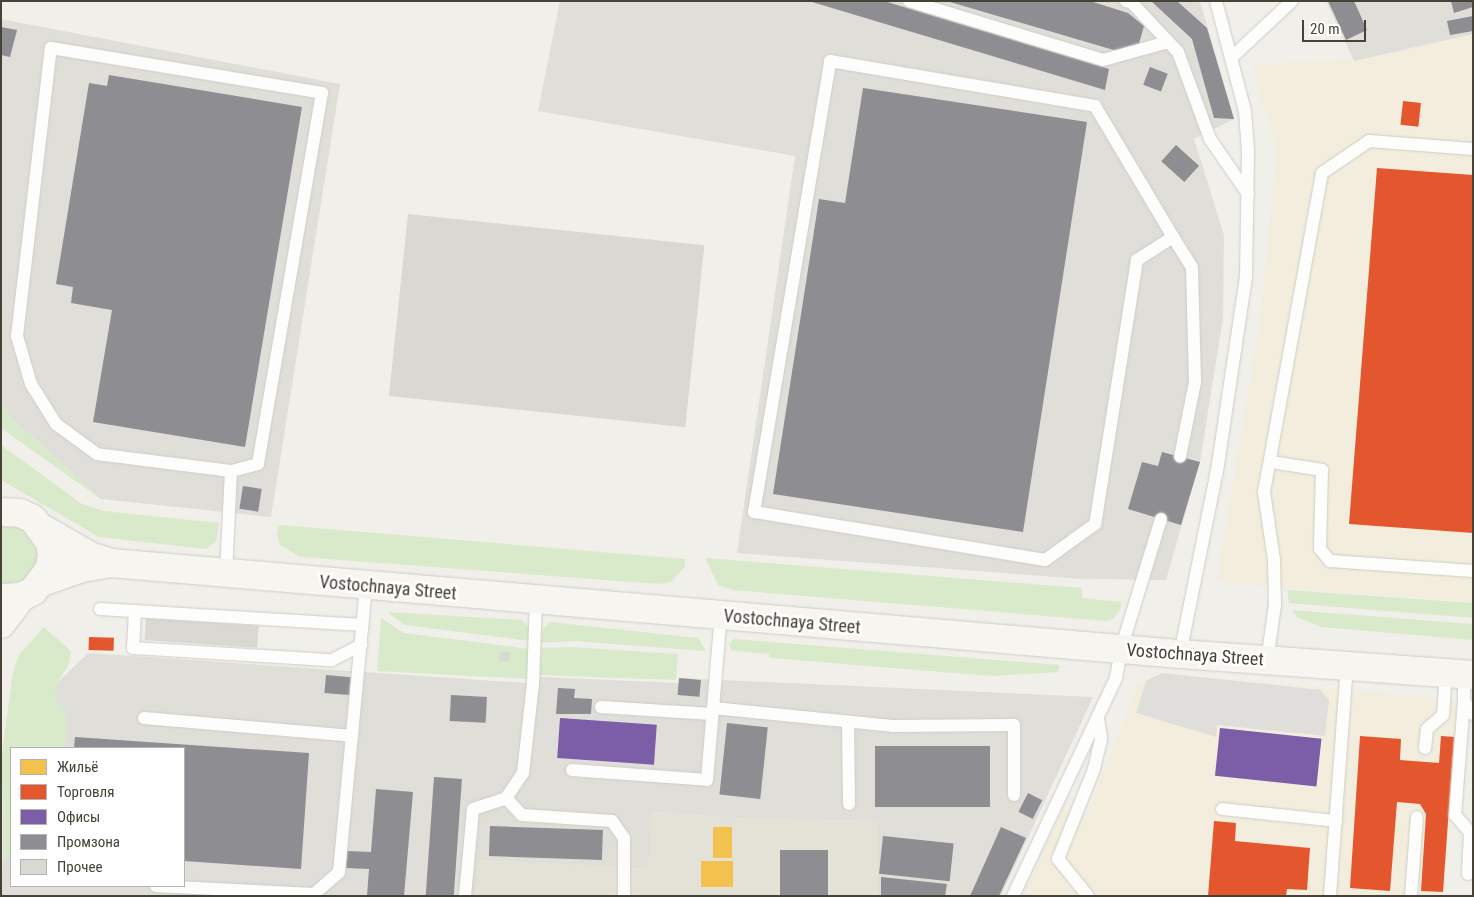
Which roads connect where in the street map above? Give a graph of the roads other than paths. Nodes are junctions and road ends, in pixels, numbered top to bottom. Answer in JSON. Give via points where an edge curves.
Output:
{"nodes":[{"id":1,"x":909,"y":1,"type":"edge"},
{"id":2,"x":1126,"y":1,"type":"edge"},
{"id":3,"x":1216,"y":1,"type":"edge"},
{"id":4,"x":1292,"y":1,"type":"edge"},
{"id":5,"x":1168,"y":42,"type":"junction"},
{"id":6,"x":1230,"y":58,"type":"junction"},
{"id":7,"x":1473,"y":149,"type":"edge"},
{"id":8,"x":1248,"y":194,"type":"junction"},
{"id":9,"x":1173,"y":237,"type":"junction"},
{"id":10,"x":1180,"y":457,"type":"dead end"},
{"id":11,"x":1271,"y":462,"type":"junction"},
{"id":12,"x":231,"y":471,"type":"junction"},
{"id":13,"x":1,"y":512,"type":"edge"},
{"id":14,"x":1160,"y":519,"type":"dead end"},
{"id":15,"x":44,"y":529,"type":"junction"},
{"id":16,"x":111,"y":563,"type":"junction"},
{"id":17,"x":1473,"y":571,"type":"edge"},
{"id":18,"x":226,"y":573,"type":"junction"},
{"id":19,"x":366,"y":587,"type":"junction"},
{"id":20,"x":21,"y":592,"type":"edge"},
{"id":21,"x":536,"y":600,"type":"junction"},
{"id":22,"x":100,"y":610,"type":"dead end"},
{"id":23,"x":135,"y":611,"type":"junction"},
{"id":24,"x":721,"y":616,"type":"junction"},
{"id":25,"x":1,"y":624,"type":"edge"},
{"id":26,"x":363,"y":625,"type":"junction"},
{"id":27,"x":361,"y":644,"type":"junction"},
{"id":28,"x":1121,"y":649,"type":"junction"},
{"id":29,"x":1180,"y":654,"type":"junction"},
{"id":30,"x":1267,"y":661,"type":"junction"},
{"id":31,"x":1346,"y":666,"type":"junction"},
{"id":32,"x":1461,"y":674,"type":"edge"},
{"id":33,"x":1464,"y":701,"type":"junction"},
{"id":34,"x":601,"y":707,"type":"dead end"},
{"id":35,"x":712,"y":711,"type":"junction"},
{"id":36,"x":1473,"y":714,"type":"edge"},
{"id":37,"x":144,"y":718,"type":"dead end"},
{"id":38,"x":1098,"y":718,"type":"junction"},
{"id":39,"x":848,"y":722,"type":"junction"},
{"id":40,"x":352,"y":736,"type":"junction"},
{"id":41,"x":1426,"y":748,"type":"dead end"},
{"id":42,"x":572,"y":770,"type":"dead end"},
{"id":43,"x":1014,"y":795,"type":"dead end"},
{"id":44,"x":506,"y":798,"type":"junction"},
{"id":45,"x":849,"y":804,"type":"dead end"},
{"id":46,"x":1222,"y":809,"type":"dead end"},
{"id":47,"x":1417,"y":817,"type":"dead end"},
{"id":48,"x":1336,"y":821,"type":"junction"},
{"id":49,"x":1471,"y":832,"type":"edge"},
{"id":50,"x":1468,"y":874,"type":"dead end"},
{"id":51,"x":176,"y":887,"type":"edge"},
{"id":52,"x":465,"y":896,"type":"edge"},
{"id":53,"x":624,"y":896,"type":"edge"},
{"id":54,"x":1013,"y":896,"type":"edge"},
{"id":55,"x":1088,"y":896,"type":"edge"},
{"id":56,"x":1330,"y":896,"type":"edge"},
{"id":57,"x":1411,"y":896,"type":"edge"}],
"edges":[{"from":1,"to":5,"type":"lane","via":[[1103,60]]},
{"from":2,"to":5,"type":"lane","via":[[1132,3]]},
{"from":3,"to":6,"type":"lane"},
{"from":4,"to":6,"type":"lane"},
{"from":5,"to":8,"type":"lane","via":[[1178,52],[1210,139]]},
{"from":6,"to":8,"type":"lane","via":[[1244,111]]},
{"from":7,"to":11,"type":"lane","via":[[1369,141],[1322,173]]},
{"from":8,"to":29,"type":"lane","via":[[1246,278],[1236,352],[1217,471]]},
{"from":9,"to":9,"type":"lane","via":[[1137,260],[1095,524],[1045,560],[754,512],[830,62],[1095,106]]},
{"from":9,"to":10,"type":"lane","via":[[1192,268],[1195,382]]},
{"from":11,"to":17,"type":"lane","via":[[1322,470],[1320,549],[1330,561]]},
{"from":11,"to":30,"type":"lane","via":[[1264,492],[1274,560],[1275,605]]},
{"from":12,"to":12,"type":"lane","via":[[258,464],[322,93],[51,48],[17,336],[31,384],[56,424],[98,454]]},
{"from":12,"to":18,"type":"lane"},
{"from":13,"to":15,"type":"street","name":"Vostochnaya Street","via":[[20,513]]},
{"from":14,"to":28,"type":"lane"},
{"from":15,"to":16,"type":"street","name":"Vostochnaya Street","via":[[90,556]]},
{"from":15,"to":20,"type":"street","via":[[52,556]]},
{"from":16,"to":18,"type":"street","name":"Vostochnaya Street"},
{"from":16,"to":20,"type":"street","name":"Vostochnaya Street","via":[[82,568]]},
{"from":18,"to":19,"type":"street","name":"Vostochnaya Street"},
{"from":19,"to":21,"type":"street","name":"Vostochnaya Street"},
{"from":19,"to":26,"type":"lane"},
{"from":20,"to":25,"type":"street"},
{"from":21,"to":24,"type":"street","name":"Vostochnaya Street"},
{"from":21,"to":44,"type":"lane","via":[[533,684],[523,773]]},
{"from":22,"to":23,"type":"lane"},
{"from":23,"to":26,"type":"lane"},
{"from":23,"to":27,"type":"lane","via":[[133,648],[332,660]]},
{"from":24,"to":28,"type":"street","name":"Vostochnaya Street"},
{"from":24,"to":35,"type":"lane"},
{"from":26,"to":27,"type":"lane"},
{"from":27,"to":40,"type":"lane"},
{"from":28,"to":29,"type":"street","name":"Vostochnaya Street"},
{"from":28,"to":38,"type":"lane","via":[[1116,678]]},
{"from":29,"to":30,"type":"street","name":"Vostochnaya Street"},
{"from":30,"to":31,"type":"street","name":"Vostochnaya Street"},
{"from":31,"to":32,"type":"street","name":"Vostochnaya Street"},
{"from":31,"to":48,"type":"lane"},
{"from":32,"to":33,"type":"lane"},
{"from":32,"to":41,"type":"lane","via":[[1443,715],[1427,729]]},
{"from":33,"to":36,"type":"lane"},
{"from":33,"to":49,"type":"lane","via":[[1456,815]]},
{"from":34,"to":35,"type":"lane"},
{"from":35,"to":39,"type":"lane"},
{"from":35,"to":42,"type":"lane","via":[[707,780]]},
{"from":37,"to":40,"type":"lane"},
{"from":38,"to":54,"type":"lane"},
{"from":38,"to":55,"type":"lane","via":[[1101,738],[1094,768],[1058,859]]},
{"from":39,"to":43,"type":"lane","via":[[892,726],[1014,725]]},
{"from":39,"to":45,"type":"lane"},
{"from":40,"to":51,"type":"lane","via":[[339,872],[314,894]]},
{"from":44,"to":52,"type":"lane","via":[[473,810]]},
{"from":44,"to":53,"type":"lane","via":[[522,814],[612,821],[624,838]]},
{"from":46,"to":48,"type":"lane"},
{"from":47,"to":57,"type":"lane"},
{"from":48,"to":56,"type":"lane"},
{"from":49,"to":50,"type":"lane"}]}
